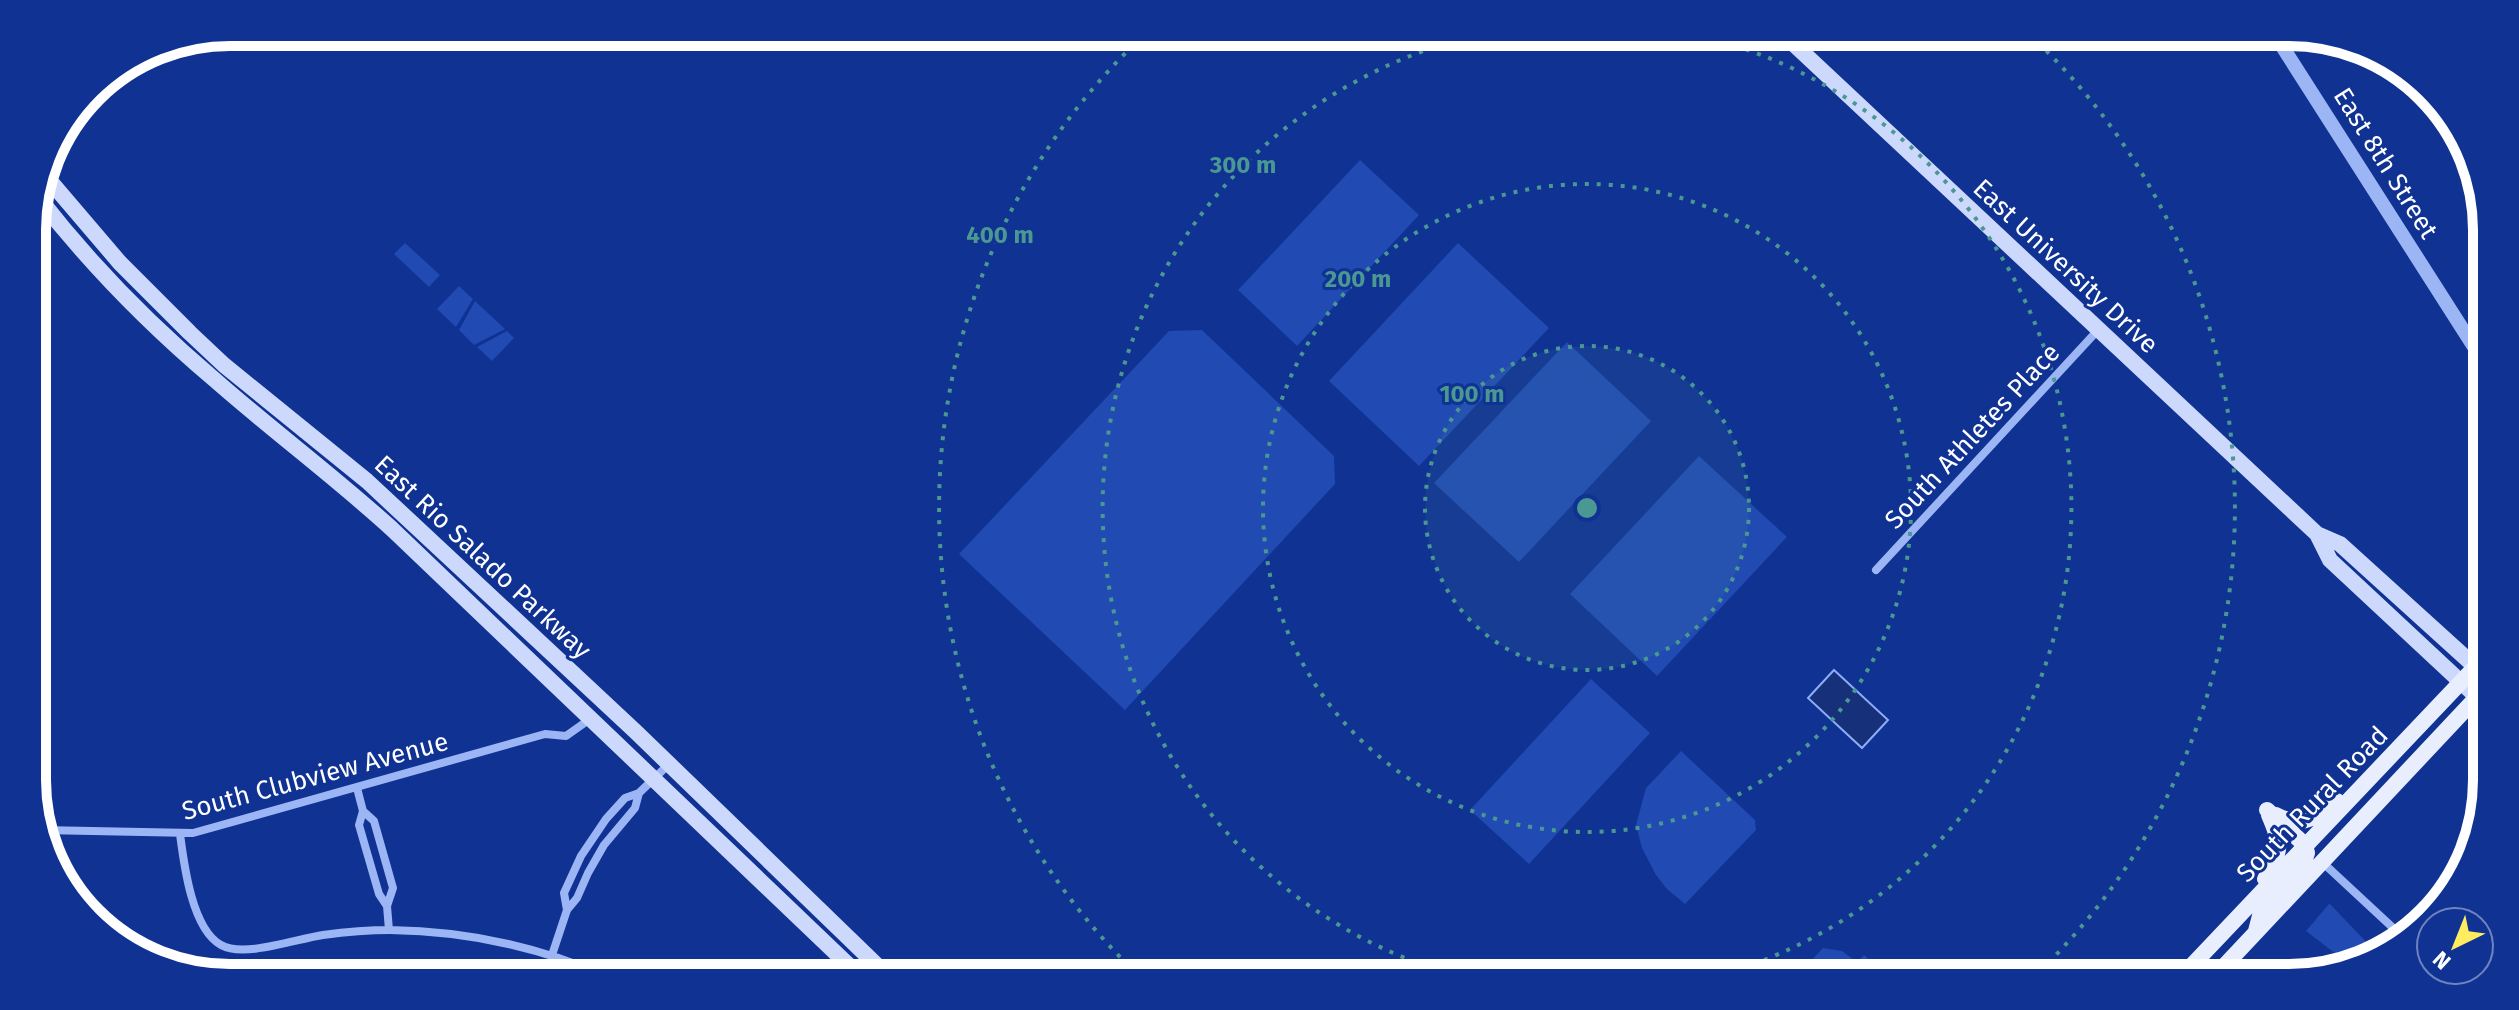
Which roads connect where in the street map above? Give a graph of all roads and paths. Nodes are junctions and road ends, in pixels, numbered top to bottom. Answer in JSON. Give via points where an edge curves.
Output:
{"nodes":[{"id":1,"x":1796,"y":46,"type":"edge"},
{"id":2,"x":2282,"y":46,"type":"edge"},
{"id":3,"x":52,"y":183,"type":"edge"},
{"id":4,"x":48,"y":208,"type":"edge"},
{"id":5,"x":2098,"y":330,"type":"junction"},
{"id":6,"x":2473,"y":345,"type":"edge"},
{"id":7,"x":2317,"y":534,"type":"junction"},
{"id":8,"x":1876,"y":570,"type":"dead end"},
{"id":9,"x":2473,"y":663,"type":"edge"},
{"id":10,"x":2473,"y":672,"type":"edge"},
{"id":11,"x":2462,"y":682,"type":"junction"},
{"id":12,"x":2473,"y":692,"type":"edge"},
{"id":13,"x":2473,"y":702,"type":"edge"},
{"id":14,"x":590,"y":719,"type":"junction"},
{"id":15,"x":669,"y":764,"type":"junction"},
{"id":16,"x":653,"y":779,"type":"junction"},
{"id":17,"x":2367,"y":779,"type":"junction"},
{"id":18,"x":357,"y":788,"type":"junction"},
{"id":19,"x":639,"y":793,"type":"junction"},
{"id":20,"x":2267,"y":810,"type":"junction"},
{"id":21,"x":363,"y":811,"type":"junction"},
{"id":22,"x":54,"y":830,"type":"edge"},
{"id":23,"x":180,"y":834,"type":"junction"},
{"id":24,"x":2305,"y":845,"type":"junction"},
{"id":25,"x":2321,"y":861,"type":"junction"},
{"id":26,"x":2253,"y":900,"type":"junction"},
{"id":27,"x":387,"y":906,"type":"junction"},
{"id":28,"x":567,"y":910,"type":"junction"},
{"id":29,"x":389,"y":930,"type":"junction"},
{"id":30,"x":2395,"y":930,"type":"edge"},
{"id":31,"x":2256,"y":933,"type":"junction"},
{"id":32,"x":552,"y":955,"type":"junction"},
{"id":33,"x":842,"y":959,"type":"junction"},
{"id":34,"x":575,"y":964,"type":"edge"},
{"id":35,"x":837,"y":964,"type":"edge"},
{"id":36,"x":847,"y":964,"type":"edge"},
{"id":37,"x":876,"y":964,"type":"edge"},
{"id":38,"x":2193,"y":964,"type":"edge"},
{"id":39,"x":2226,"y":964,"type":"edge"}],
"edges":[{"from":1,"to":5,"type":"main road","name":"East University Drive"},
{"from":2,"to":6,"type":"street","name":"East 8th Street"},
{"from":3,"to":15,"type":"main road","name":"East Rio Salado Parkway","via":[[101,242],[224,365],[367,481]]},
{"from":4,"to":14,"type":"main road","name":"East Rio Salado Parkway","via":[[169,339],[356,496]]},
{"from":5,"to":7,"type":"main road","name":"East University Drive"},
{"from":5,"to":8,"type":"street","name":"South Athletes Place"},
{"from":7,"to":9,"type":"main road","name":"East University Drive","via":[[2340,544]]},
{"from":7,"to":11,"type":"main road","name":"East University Drive","via":[[2330,560]]},
{"from":10,"to":11,"type":"main road","name":"South Rural Road"},
{"from":11,"to":12,"type":"main road","name":"East University Drive"},
{"from":11,"to":17,"type":"main road","name":"South Rural Road"},
{"from":13,"to":25,"type":"main road","name":"South Rural Road"},
{"from":14,"to":16,"type":"main road","name":"East Rio Salado Parkway"},
{"from":14,"to":18,"type":"street","name":"South Clubview Avenue","via":[[566,736],[545,734]]},
{"from":15,"to":16,"type":"street"},
{"from":15,"to":37,"type":"main road","name":"East Rio Salado Parkway"},
{"from":16,"to":19,"type":"street"},
{"from":16,"to":33,"type":"main road","name":"East Rio Salado Parkway"},
{"from":17,"to":20,"type":"main road","via":[[2306,821],[2293,822]]},
{"from":17,"to":24,"type":"main road","name":"South Rural Road"},
{"from":18,"to":21,"type":"street"},
{"from":18,"to":23,"type":"street","name":"South Clubview Avenue"},
{"from":19,"to":28,"type":"street","via":[[635,808],[604,845]]},
{"from":19,"to":28,"type":"street","via":[[625,798],[592,838],[564,893]]},
{"from":20,"to":24,"type":"main road"},
{"from":20,"to":26,"type":"main road","via":[[2280,849]]},
{"from":21,"to":27,"type":"street","via":[[359,825]]},
{"from":21,"to":27,"type":"street","via":[[374,821],[393,888]]},
{"from":22,"to":23,"type":"street","name":"South Clubview Avenue"},
{"from":23,"to":29,"type":"street","via":[[200,923],[225,947],[244,950]]},
{"from":24,"to":26,"type":"main road","name":"South Rural Road"},
{"from":24,"to":31,"type":"main road","via":[[2304,862],[2262,908]]},
{"from":25,"to":30,"type":"street"},
{"from":25,"to":31,"type":"main road","name":"South Rural Road"},
{"from":26,"to":38,"type":"main road","name":"South Rural Road"},
{"from":27,"to":29,"type":"street"},
{"from":28,"to":32,"type":"street"},
{"from":29,"to":32,"type":"street","via":[[465,936]]},
{"from":31,"to":39,"type":"main road","name":"South Rural Road"},
{"from":32,"to":34,"type":"street"},
{"from":33,"to":35,"type":"street"},
{"from":33,"to":36,"type":"main road","name":"East Rio Salado Parkway"}]}
